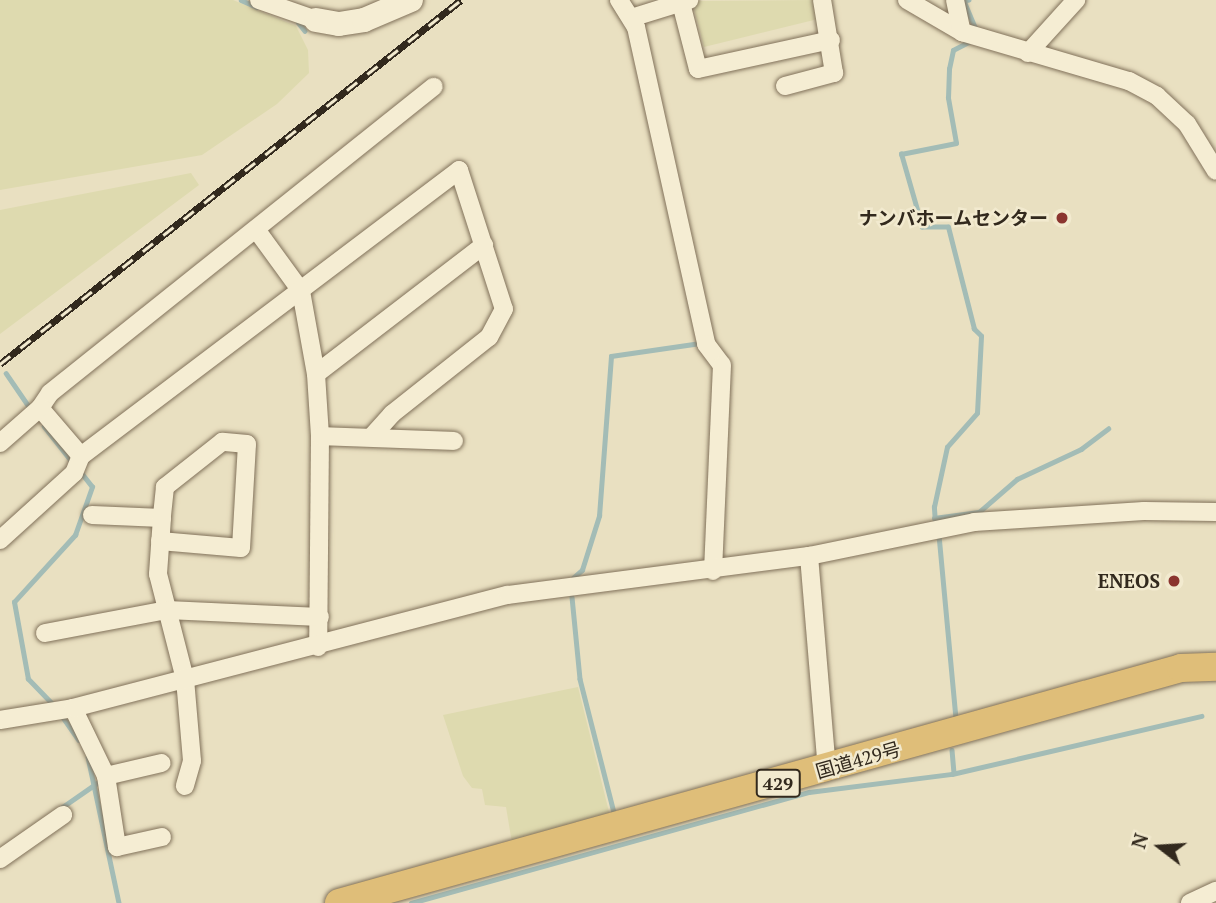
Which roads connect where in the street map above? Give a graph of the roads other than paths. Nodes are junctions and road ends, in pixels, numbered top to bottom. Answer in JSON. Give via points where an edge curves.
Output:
{"nodes":[{"id":1,"x":259,"y":0,"type":"edge"},
{"id":2,"x":411,"y":0,"type":"edge"},
{"id":3,"x":619,"y":0,"type":"edge"},
{"id":4,"x":822,"y":0,"type":"edge"},
{"id":5,"x":907,"y":0,"type":"edge"},
{"id":6,"x":956,"y":0,"type":"edge"},
{"id":7,"x":1076,"y":0,"type":"edge"},
{"id":8,"x":685,"y":1,"type":"edge"},
{"id":9,"x":634,"y":17,"type":"junction"},
{"id":10,"x":316,"y":20,"type":"joint"},
{"id":11,"x":962,"y":32,"type":"junction"},
{"id":12,"x":831,"y":40,"type":"junction"},
{"id":13,"x":1028,"y":53,"type":"junction"},
{"id":14,"x":785,"y":86,"type":"dead end"},
{"id":15,"x":434,"y":87,"type":"dead end"},
{"id":16,"x":1216,"y":171,"type":"edge"},
{"id":17,"x":258,"y":232,"type":"junction"},
{"id":18,"x":484,"y":245,"type":"junction"},
{"id":19,"x":301,"y":291,"type":"junction"},
{"id":20,"x":316,"y":374,"type":"junction"},
{"id":21,"x":36,"y":411,"type":"junction"},
{"id":22,"x":320,"y":436,"type":"junction"},
{"id":23,"x":371,"y":436,"type":"junction"},
{"id":24,"x":454,"y":441,"type":"dead end"},
{"id":25,"x":0,"y":443,"type":"edge"},
{"id":26,"x":78,"y":464,"type":"junction"},
{"id":27,"x":1216,"y":512,"type":"edge"},
{"id":28,"x":92,"y":515,"type":"dead end"},
{"id":29,"x":162,"y":518,"type":"junction"},
{"id":30,"x":0,"y":540,"type":"edge"},
{"id":31,"x":160,"y":541,"type":"junction"},
{"id":32,"x":809,"y":556,"type":"junction"},
{"id":33,"x":713,"y":571,"type":"junction"},
{"id":34,"x":167,"y":610,"type":"junction"},
{"id":35,"x":320,"y":617,"type":"junction"},
{"id":36,"x":45,"y":633,"type":"dead end"},
{"id":37,"x":318,"y":647,"type":"junction"},
{"id":38,"x":1216,"y":667,"type":"edge"},
{"id":39,"x":185,"y":679,"type":"junction"},
{"id":40,"x":73,"y":708,"type":"junction"},
{"id":41,"x":0,"y":720,"type":"edge"},
{"id":42,"x":162,"y":763,"type":"dead end"},
{"id":43,"x":827,"y":770,"type":"junction"},
{"id":44,"x":106,"y":776,"type":"junction"},
{"id":45,"x":185,"y":786,"type":"dead end"},
{"id":46,"x":63,"y":816,"type":"dead end"},
{"id":47,"x":162,"y":837,"type":"dead end"},
{"id":48,"x":0,"y":859,"type":"edge"},
{"id":49,"x":1216,"y":891,"type":"edge"},
{"id":50,"x":339,"y":903,"type":"edge"},
{"id":51,"x":1190,"y":903,"type":"edge"}],
"edges":[{"from":1,"to":10,"type":"street"},
{"from":2,"to":10,"type":"main road","via":[[364,20],[339,24]]},
{"from":3,"to":9,"type":"street"},
{"from":4,"to":12,"type":"street"},
{"from":5,"to":11,"type":"street"},
{"from":6,"to":11,"type":"street"},
{"from":7,"to":13,"type":"street"},
{"from":8,"to":9,"type":"street"},
{"from":8,"to":12,"type":"street","via":[[698,69]]},
{"from":9,"to":33,"type":"street","via":[[706,344],[722,365]]},
{"from":11,"to":13,"type":"street"},
{"from":12,"to":14,"type":"street","via":[[834,74]]},
{"from":13,"to":16,"type":"street","via":[[1129,81],[1157,96],[1187,124]]},
{"from":15,"to":17,"type":"street"},
{"from":17,"to":19,"type":"street"},
{"from":17,"to":21,"type":"street","via":[[50,393]]},
{"from":18,"to":19,"type":"street","via":[[459,170]]},
{"from":18,"to":20,"type":"street"},
{"from":18,"to":23,"type":"street","via":[[504,309],[489,337]]},
{"from":19,"to":20,"type":"street"},
{"from":19,"to":26,"type":"street"},
{"from":20,"to":22,"type":"street"},
{"from":21,"to":25,"type":"street"},
{"from":21,"to":26,"type":"street"},
{"from":22,"to":23,"type":"street"},
{"from":22,"to":35,"type":"street"},
{"from":23,"to":24,"type":"street"},
{"from":26,"to":30,"type":"street"},
{"from":27,"to":32,"type":"street","via":[[1009,518],[912,532]]},
{"from":28,"to":29,"type":"street"},
{"from":29,"to":31,"type":"street"},
{"from":29,"to":31,"type":"street","via":[[165,487],[222,442],[247,444],[241,548]]},
{"from":31,"to":34,"type":"street","via":[[158,574]]},
{"from":32,"to":33,"type":"street"},
{"from":32,"to":43,"type":"street"},
{"from":33,"to":37,"type":"street","via":[[508,595]]},
{"from":34,"to":35,"type":"street"},
{"from":34,"to":36,"type":"street"},
{"from":34,"to":39,"type":"street"},
{"from":35,"to":37,"type":"street"},
{"from":37,"to":39,"type":"street"},
{"from":38,"to":43,"type":"highway","name":"国道429号","number":"429","via":[[1181,668]]},
{"from":39,"to":40,"type":"street"},
{"from":39,"to":45,"type":"street","via":[[192,761]]},
{"from":40,"to":41,"type":"street"},
{"from":40,"to":44,"type":"street"},
{"from":42,"to":44,"type":"street"},
{"from":43,"to":50,"type":"highway","name":"国道429号","number":"429"},
{"from":44,"to":47,"type":"street","via":[[117,847]]},
{"from":46,"to":48,"type":"street"},
{"from":49,"to":51,"type":"street"}]}
